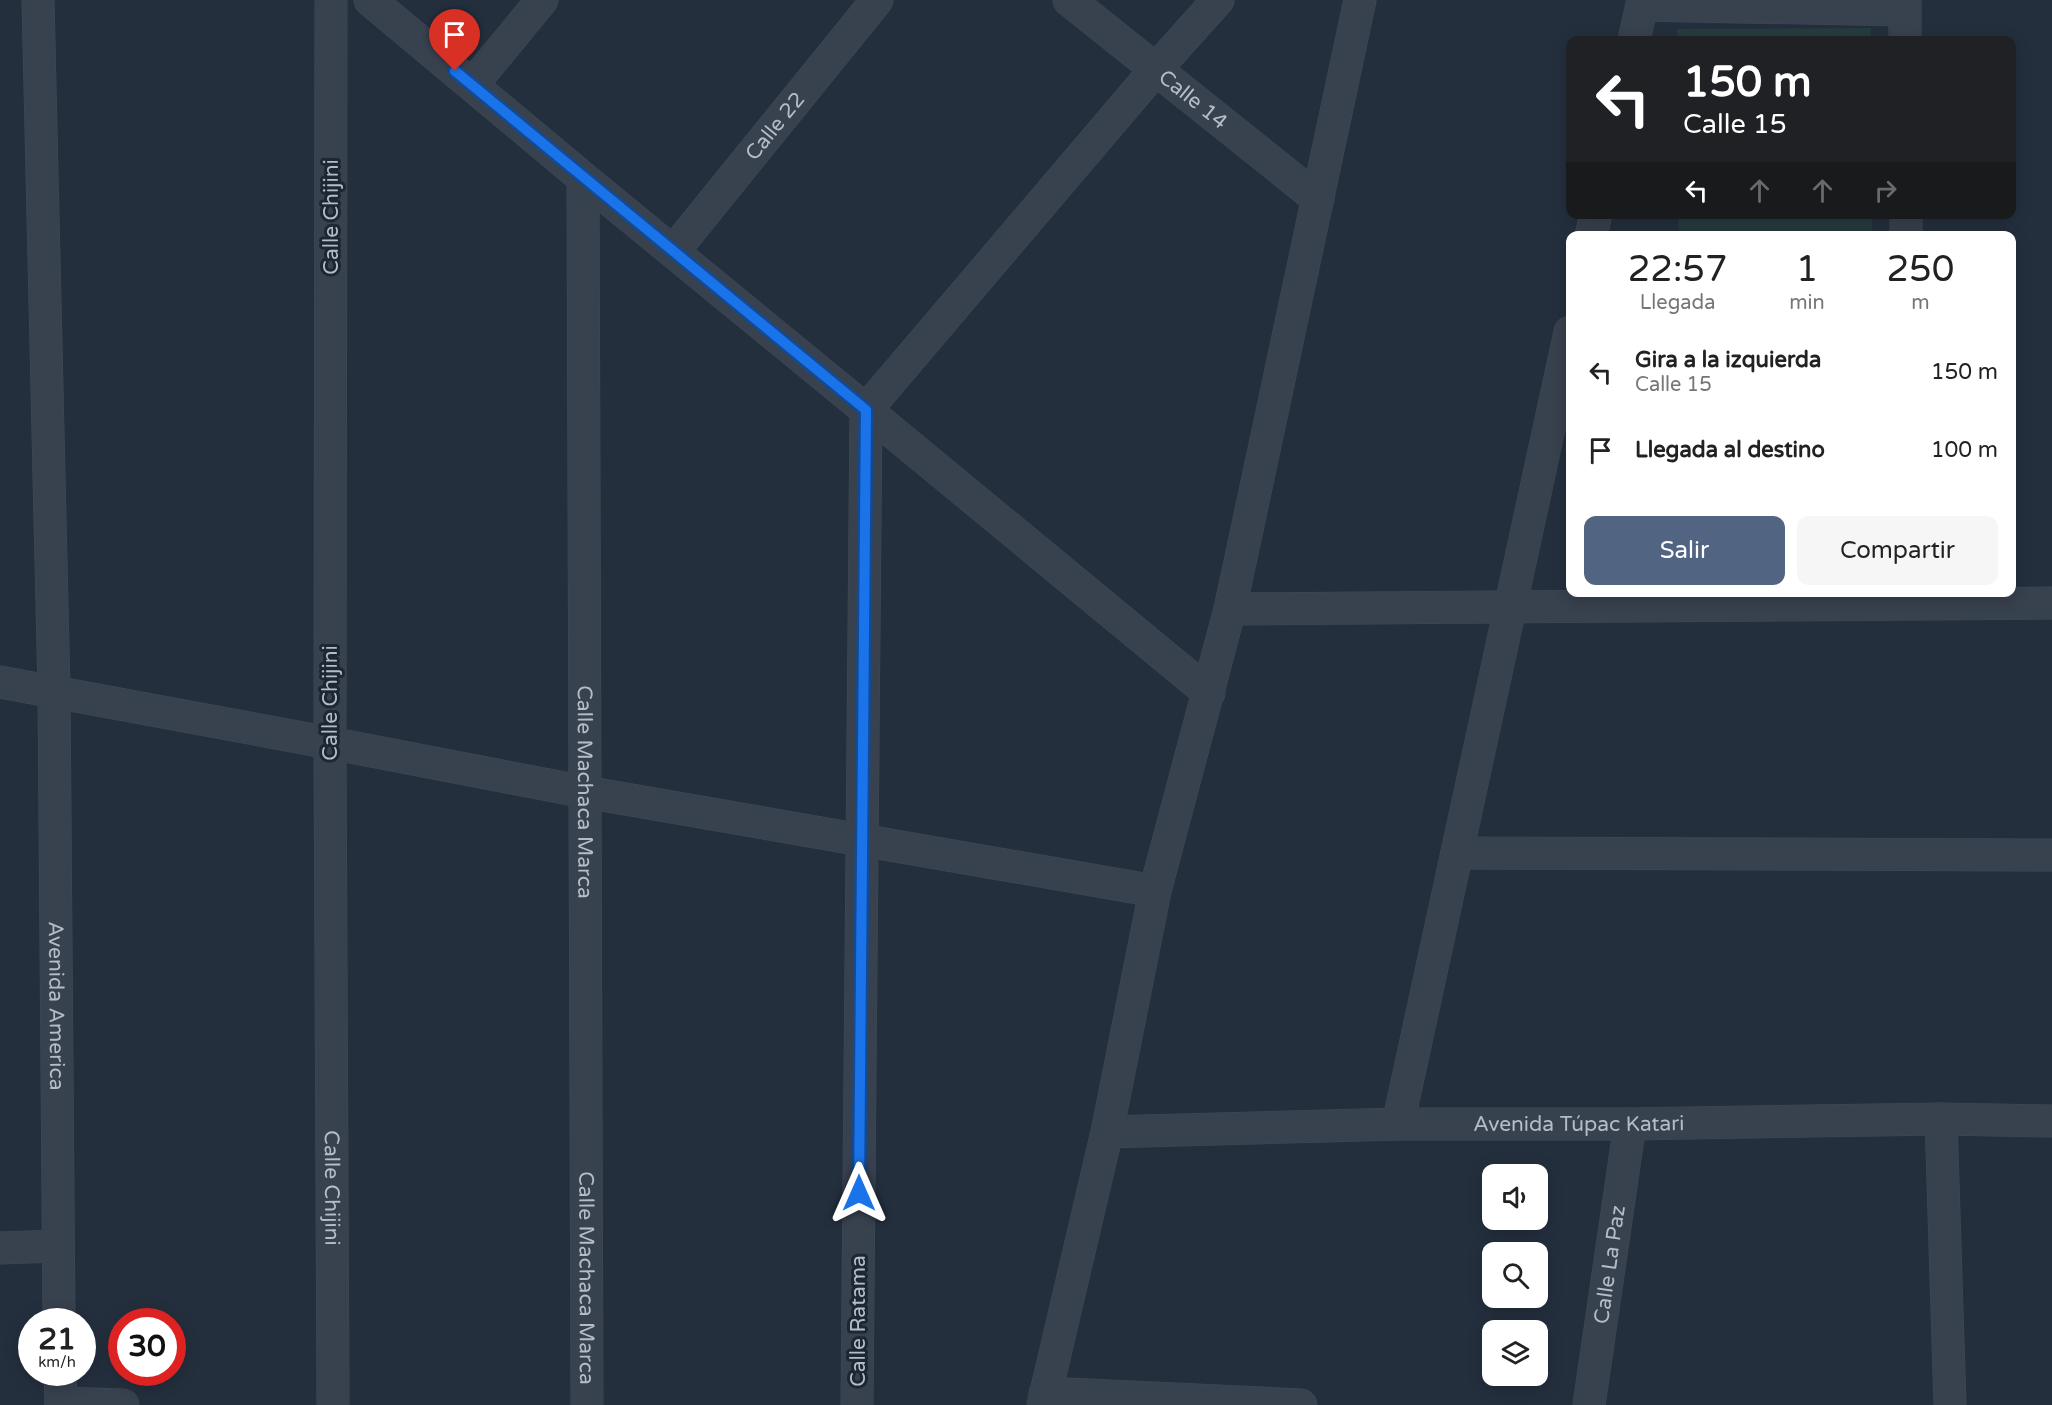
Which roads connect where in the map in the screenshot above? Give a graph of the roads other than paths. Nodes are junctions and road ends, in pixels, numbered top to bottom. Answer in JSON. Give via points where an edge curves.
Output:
{"nodes":[{"id":1,"x":38,"y":0,"type":"edge"},
{"id":2,"x":331,"y":0,"type":"edge"},
{"id":3,"x":370,"y":0,"type":"edge"},
{"id":4,"x":542,"y":0,"type":"edge"},
{"id":5,"x":877,"y":0,"type":"edge"},
{"id":6,"x":1069,"y":0,"type":"edge"},
{"id":7,"x":1218,"y":0,"type":"edge"},
{"id":8,"x":1360,"y":0,"type":"edge"},
{"id":9,"x":1642,"y":3,"type":"edge"},
{"id":10,"x":1905,"y":17,"type":"edge"},
{"id":11,"x":1635,"y":36,"type":"edge"},
{"id":12,"x":1156,"y":69,"type":"junction"},
{"id":13,"x":472,"y":85,"type":"junction"},
{"id":14,"x":583,"y":178,"type":"junction"},
{"id":15,"x":1318,"y":198,"type":"junction"},
{"id":16,"x":673,"y":252,"type":"junction"},
{"id":17,"x":1566,"y":356,"type":"edge"},
{"id":18,"x":866,"y":410,"type":"junction"},
{"id":19,"x":1908,"y":598,"type":"edge"},
{"id":20,"x":2052,"y":603,"type":"edge"},
{"id":21,"x":1511,"y":607,"type":"junction"},
{"id":22,"x":1230,"y":609,"type":"junction"},
{"id":23,"x":0,"y":682,"type":"edge"},
{"id":24,"x":54,"y":691,"type":"junction"},
{"id":25,"x":1209,"y":693,"type":"junction"},
{"id":26,"x":330,"y":743,"type":"junction"},
{"id":27,"x":585,"y":792,"type":"junction"},
{"id":28,"x":862,"y":840,"type":"junction"},
{"id":29,"x":1457,"y":853,"type":"junction"},
{"id":30,"x":2052,"y":855,"type":"edge"},
{"id":31,"x":1155,"y":891,"type":"junction"},
{"id":32,"x":1941,"y":1119,"type":"junction"},
{"id":33,"x":2052,"y":1121,"type":"edge"},
{"id":34,"x":1398,"y":1124,"type":"junction"},
{"id":35,"x":1630,"y":1124,"type":"junction"},
{"id":36,"x":1107,"y":1132,"type":"junction"},
{"id":37,"x":57,"y":1246,"type":"junction"},
{"id":38,"x":0,"y":1248,"type":"edge"},
{"id":39,"x":59,"y":1308,"type":"edge"},
{"id":40,"x":61,"y":1393,"type":"edge"},
{"id":41,"x":1044,"y":1399,"type":"edge"},
{"id":42,"x":123,"y":1405,"type":"edge"},
{"id":43,"x":333,"y":1405,"type":"edge"},
{"id":44,"x":587,"y":1405,"type":"edge"},
{"id":45,"x":857,"y":1405,"type":"edge"},
{"id":46,"x":1301,"y":1405,"type":"edge"},
{"id":47,"x":1589,"y":1405,"type":"edge"},
{"id":48,"x":1950,"y":1405,"type":"edge"}],
"edges":[{"from":1,"to":24,"type":"street","name":"Avenida America"},
{"from":2,"to":26,"type":"street","name":"Calle Chijini"},
{"from":3,"to":13,"type":"street"},
{"from":4,"to":13,"type":"street"},
{"from":5,"to":16,"type":"street","name":"Calle 22"},
{"from":6,"to":12,"type":"street","name":"Calle 14"},
{"from":7,"to":12,"type":"street"},
{"from":8,"to":15,"type":"street"},
{"from":9,"to":10,"type":"street"},
{"from":9,"to":11,"type":"street"},
{"from":12,"to":15,"type":"street","name":"Calle 14"},
{"from":12,"to":18,"type":"street"},
{"from":13,"to":14,"type":"street"},
{"from":14,"to":16,"type":"street"},
{"from":14,"to":27,"type":"street","name":"Calle Machaca Marca"},
{"from":15,"to":22,"type":"street"},
{"from":16,"to":18,"type":"street"},
{"from":17,"to":21,"type":"street"},
{"from":18,"to":25,"type":"street"},
{"from":18,"to":28,"type":"street","name":"Calle Ratama"},
{"from":19,"to":20,"type":"street"},
{"from":19,"to":21,"type":"street"},
{"from":21,"to":22,"type":"street"},
{"from":21,"to":29,"type":"street"},
{"from":22,"to":25,"type":"street"},
{"from":23,"to":24,"type":"street"},
{"from":24,"to":26,"type":"street"},
{"from":24,"to":37,"type":"street","name":"Avenida America"},
{"from":25,"to":31,"type":"street"},
{"from":26,"to":27,"type":"street"},
{"from":26,"to":43,"type":"street","name":"Calle Chijini"},
{"from":27,"to":28,"type":"street"},
{"from":27,"to":44,"type":"street","name":"Calle Machaca Marca"},
{"from":28,"to":31,"type":"street"},
{"from":28,"to":45,"type":"street","name":"Calle Ratama"},
{"from":29,"to":30,"type":"street"},
{"from":29,"to":34,"type":"street"},
{"from":31,"to":36,"type":"street"},
{"from":32,"to":33,"type":"street","name":"Avenida Túpac Katari"},
{"from":32,"to":35,"type":"street","name":"Avenida Túpac Katari"},
{"from":32,"to":48,"type":"street"},
{"from":34,"to":35,"type":"street","name":"Avenida Túpac Katari"},
{"from":34,"to":36,"type":"street","name":"Avenida Túpac Katari"},
{"from":35,"to":47,"type":"street","name":"Calle La Paz"},
{"from":36,"to":41,"type":"street"},
{"from":37,"to":38,"type":"street"},
{"from":37,"to":39,"type":"street","name":"Avenida America"},
{"from":40,"to":42,"type":"street"},
{"from":41,"to":46,"type":"street"}]}
